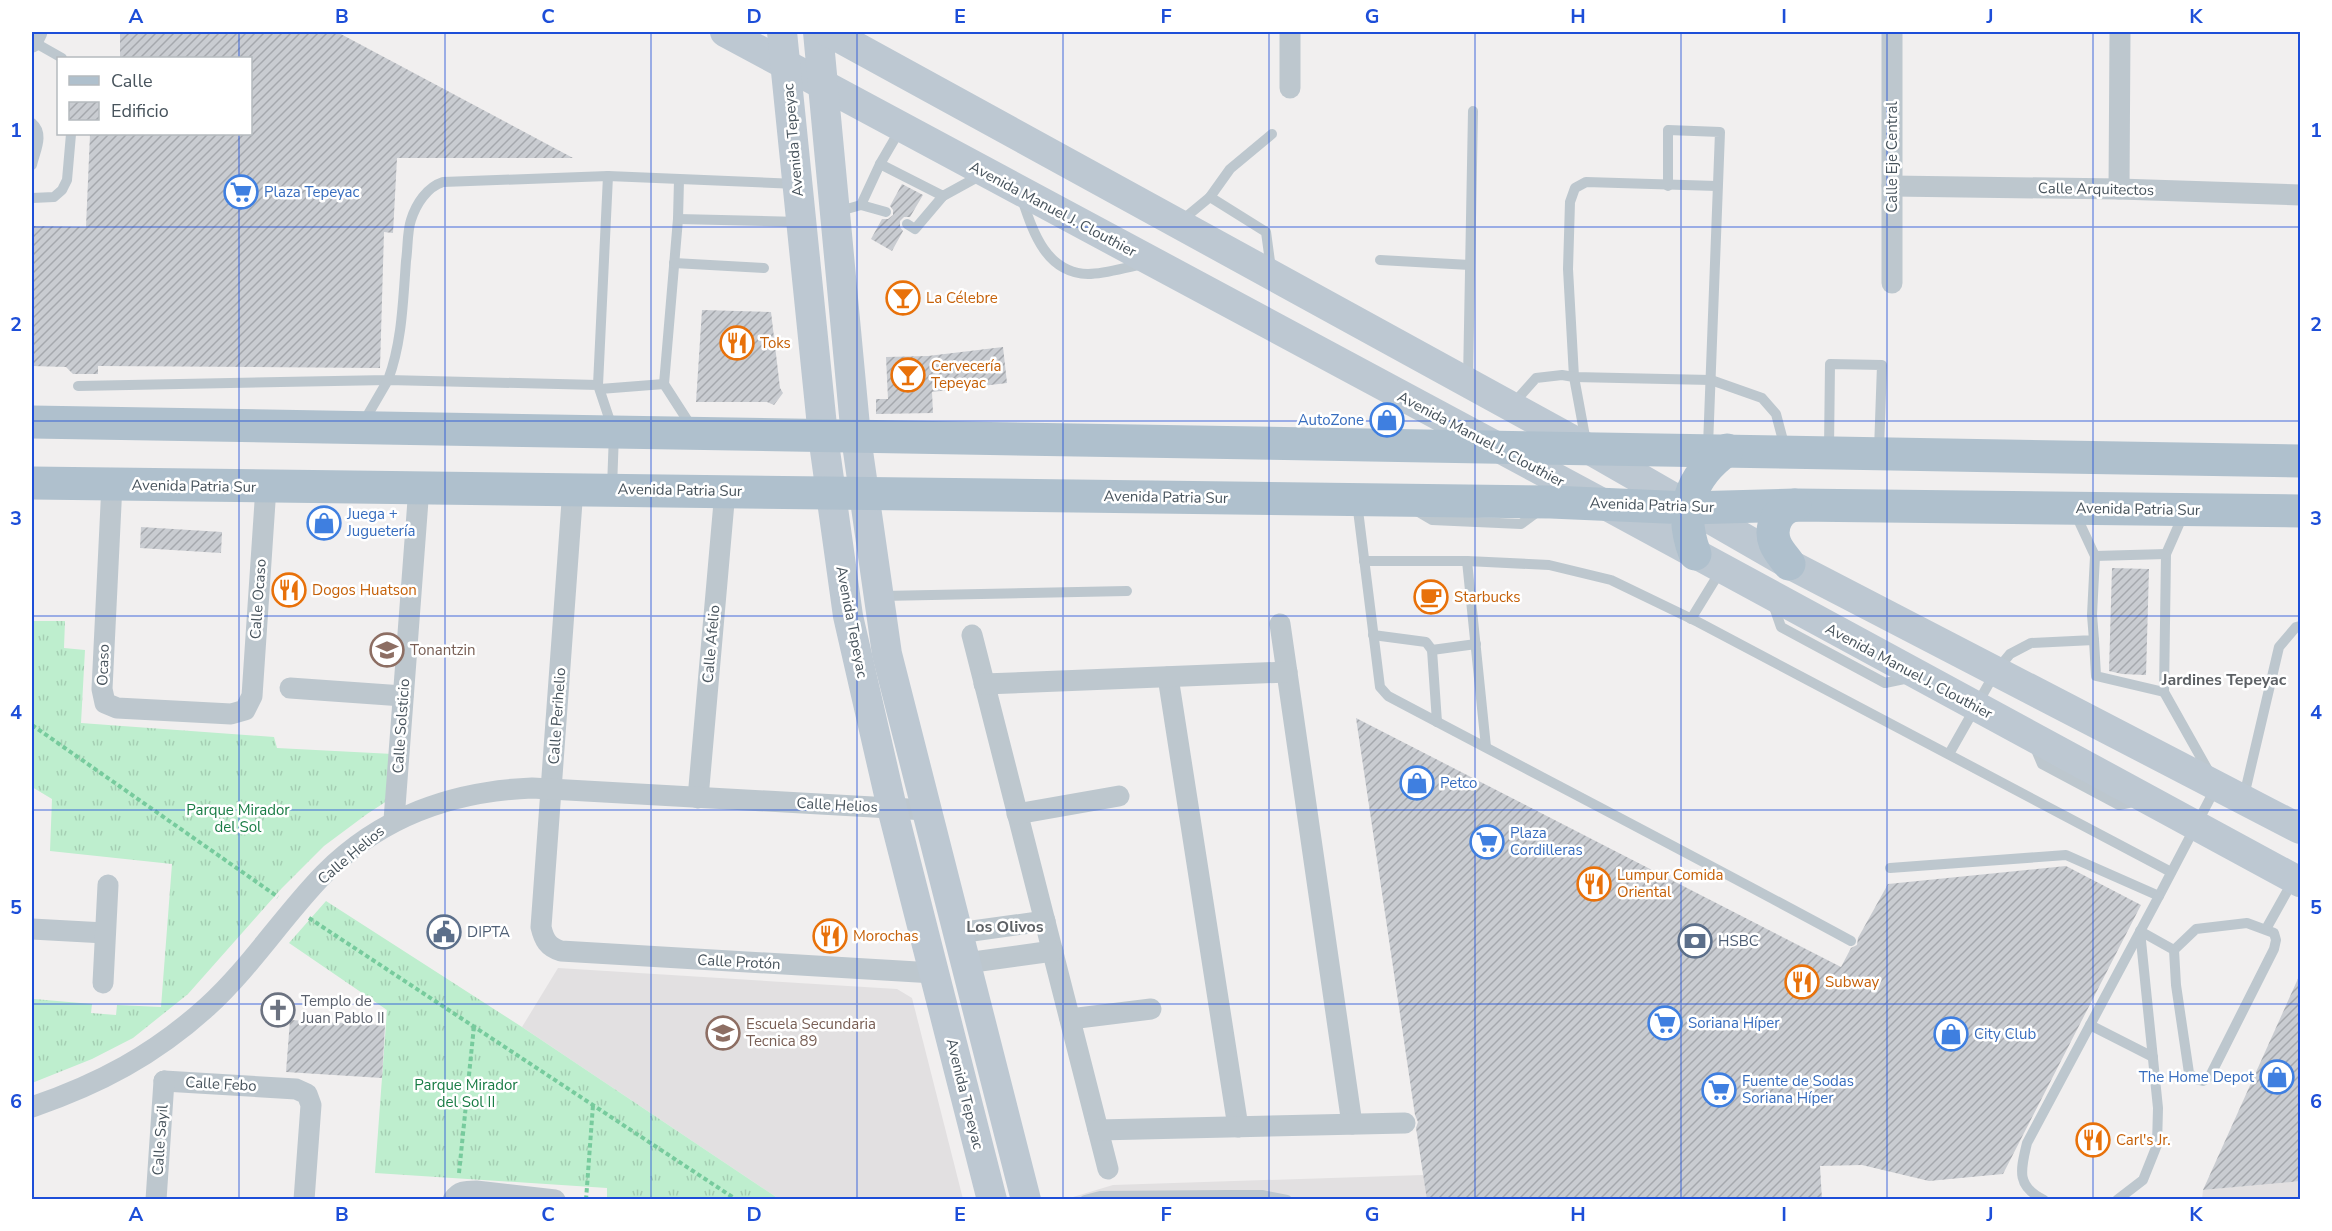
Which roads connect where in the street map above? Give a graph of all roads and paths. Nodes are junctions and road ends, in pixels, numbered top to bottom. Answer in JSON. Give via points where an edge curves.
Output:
{"nodes":[{"id":1,"x":725,"y":32,"type":"edge"},
{"id":2,"x":782,"y":32,"type":"edge"},
{"id":3,"x":818,"y":32,"type":"edge"},
{"id":4,"x":829,"y":32,"type":"edge"},
{"id":5,"x":1290,"y":32,"type":"edge"},
{"id":6,"x":1892,"y":32,"type":"edge"},
{"id":7,"x":2120,"y":32,"type":"edge"},
{"id":8,"x":34,"y":38,"type":"edge"},
{"id":9,"x":61,"y":57,"type":"edge"},
{"id":10,"x":786,"y":65,"type":"junction"},
{"id":11,"x":823,"y":85,"type":"junction"},
{"id":12,"x":1290,"y":88,"type":"dead end"},
{"id":13,"x":1473,"y":111,"type":"dead end"},
{"id":14,"x":32,"y":123,"type":"edge"},
{"id":15,"x":901,"y":127,"type":"junction"},
{"id":16,"x":1272,"y":134,"type":"dead end"},
{"id":17,"x":70,"y":135,"type":"edge"},
{"id":18,"x":32,"y":165,"type":"edge"},
{"id":19,"x":880,"y":165,"type":"junction"},
{"id":20,"x":986,"y":173,"type":"junction"},
{"id":21,"x":608,"y":176,"type":"junction"},
{"id":22,"x":679,"y":180,"type":"junction"},
{"id":23,"x":797,"y":184,"type":"junction"},
{"id":24,"x":1668,"y":186,"type":"junction"},
{"id":25,"x":1717,"y":186,"type":"junction"},
{"id":26,"x":1892,"y":186,"type":"junction"},
{"id":27,"x":2119,"y":189,"type":"junction"},
{"id":28,"x":1018,"y":191,"type":"junction"},
{"id":29,"x":2301,"y":195,"type":"edge"},
{"id":30,"x":943,"y":196,"type":"junction"},
{"id":31,"x":1210,"y":197,"type":"junction"},
{"id":32,"x":32,"y":198,"type":"edge"},
{"id":33,"x":848,"y":209,"type":"junction"},
{"id":34,"x":886,"y":212,"type":"dead end"},
{"id":35,"x":678,"y":219,"type":"junction"},
{"id":36,"x":801,"y":222,"type":"junction"},
{"id":37,"x":907,"y":224,"type":"dead end"},
{"id":38,"x":1178,"y":224,"type":"junction"},
{"id":39,"x":1380,"y":260,"type":"dead end"},
{"id":40,"x":674,"y":262,"type":"junction"},
{"id":41,"x":1152,"y":262,"type":"junction"},
{"id":42,"x":1470,"y":265,"type":"junction"},
{"id":43,"x":764,"y":268,"type":"dead end"},
{"id":44,"x":1272,"y":275,"type":"junction"},
{"id":45,"x":1892,"y":283,"type":"dead end"},
{"id":46,"x":1574,"y":377,"type":"junction"},
{"id":47,"x":388,"y":380,"type":"junction"},
{"id":48,"x":1711,"y":380,"type":"junction"},
{"id":49,"x":1468,"y":383,"type":"junction"},
{"id":50,"x":664,"y":384,"type":"junction"},
{"id":51,"x":78,"y":386,"type":"dead end"},
{"id":52,"x":599,"y":387,"type":"junction"},
{"id":53,"x":1511,"y":406,"type":"junction"},
{"id":54,"x":32,"y":422,"type":"edge"},
{"id":55,"x":360,"y":428,"type":"junction"},
{"id":56,"x":614,"y":433,"type":"junction"},
{"id":57,"x":696,"y":434,"type":"junction"},
{"id":58,"x":823,"y":436,"type":"junction"},
{"id":59,"x":856,"y":437,"type":"junction"},
{"id":60,"x":1494,"y":447,"type":"junction"},
{"id":61,"x":1587,"y":448,"type":"junction"},
{"id":62,"x":1717,"y":450,"type":"junction"},
{"id":63,"x":1786,"y":451,"type":"junction"},
{"id":64,"x":1829,"y":452,"type":"junction"},
{"id":65,"x":1879,"y":453,"type":"junction"},
{"id":66,"x":2301,"y":461,"type":"edge"},
{"id":67,"x":32,"y":483,"type":"edge"},
{"id":68,"x":112,"y":484,"type":"junction"},
{"id":69,"x":266,"y":487,"type":"junction"},
{"id":70,"x":419,"y":487,"type":"junction"},
{"id":71,"x":573,"y":488,"type":"junction"},
{"id":72,"x":612,"y":489,"type":"junction"},
{"id":73,"x":725,"y":491,"type":"junction"},
{"id":74,"x":829,"y":492,"type":"junction"},
{"id":75,"x":863,"y":493,"type":"junction"},
{"id":76,"x":1357,"y":499,"type":"junction"},
{"id":77,"x":1602,"y":502,"type":"junction"},
{"id":78,"x":1795,"y":505,"type":"junction"},
{"id":79,"x":1688,"y":508,"type":"junction"},
{"id":80,"x":2073,"y":508,"type":"junction"},
{"id":81,"x":2185,"y":510,"type":"junction"},
{"id":82,"x":2301,"y":511,"type":"edge"},
{"id":83,"x":2166,"y":554,"type":"junction"},
{"id":84,"x":2095,"y":556,"type":"junction"},
{"id":85,"x":1364,"y":561,"type":"junction"},
{"id":86,"x":1467,"y":561,"type":"junction"},
{"id":87,"x":1708,"y":562,"type":"junction"},
{"id":88,"x":1789,"y":564,"type":"junction"},
{"id":89,"x":1127,"y":591,"type":"dead end"},
{"id":90,"x":878,"y":596,"type":"junction"},
{"id":91,"x":1691,"y":619,"type":"junction"},
{"id":92,"x":1280,"y":624,"type":"dead end"},
{"id":93,"x":2301,"y":626,"type":"edge"},
{"id":94,"x":972,"y":635,"type":"dead end"},
{"id":95,"x":1373,"y":635,"type":"junction"},
{"id":96,"x":2094,"y":640,"type":"junction"},
{"id":97,"x":1476,"y":644,"type":"junction"},
{"id":98,"x":1432,"y":650,"type":"junction"},
{"id":99,"x":1996,"y":671,"type":"junction"},
{"id":100,"x":1287,"y":672,"type":"junction"},
{"id":101,"x":1168,"y":676,"type":"junction"},
{"id":102,"x":984,"y":684,"type":"junction"},
{"id":103,"x":290,"y":687,"type":"dead end"},
{"id":104,"x":2164,"y":692,"type":"junction"},
{"id":105,"x":403,"y":696,"type":"junction"},
{"id":106,"x":1976,"y":707,"type":"junction"},
{"id":107,"x":245,"y":710,"type":"joint"},
{"id":108,"x":1437,"y":722,"type":"junction"},
{"id":109,"x":32,"y":725,"type":"edge"},
{"id":110,"x":1486,"y":747,"type":"junction"},
{"id":111,"x":1949,"y":754,"type":"junction"},
{"id":112,"x":2217,"y":786,"type":"junction"},
{"id":113,"x":552,"y":790,"type":"junction"},
{"id":114,"x":1119,"y":796,"type":"dead end"},
{"id":115,"x":698,"y":798,"type":"junction"},
{"id":116,"x":2243,"y":800,"type":"junction"},
{"id":117,"x":892,"y":808,"type":"junction"},
{"id":118,"x":926,"y":810,"type":"junction"},
{"id":119,"x":1017,"y":813,"type":"junction"},
{"id":120,"x":394,"y":820,"type":"junction"},
{"id":121,"x":2301,"y":830,"type":"edge"},
{"id":122,"x":2201,"y":842,"type":"junction"},
{"id":123,"x":1890,"y":868,"type":"dead end"},
{"id":124,"x":2172,"y":872,"type":"junction"},
{"id":125,"x":2297,"y":880,"type":"edge"},
{"id":126,"x":108,"y":885,"type":"dead end"},
{"id":127,"x":2158,"y":896,"type":"junction"},
{"id":128,"x":295,"y":909,"type":"junction"},
{"id":129,"x":1045,"y":921,"type":"junction"},
{"id":130,"x":32,"y":929,"type":"edge"},
{"id":131,"x":2140,"y":931,"type":"junction"},
{"id":132,"x":2270,"y":931,"type":"junction"},
{"id":133,"x":105,"y":933,"type":"junction"},
{"id":134,"x":958,"y":933,"type":"junction"},
{"id":135,"x":1851,"y":941,"type":"dead end"},
{"id":136,"x":547,"y":943,"type":"joint"},
{"id":137,"x":2174,"y":950,"type":"junction"},
{"id":138,"x":1053,"y":951,"type":"junction"},
{"id":139,"x":966,"y":963,"type":"junction"},
{"id":140,"x":934,"y":973,"type":"junction"},
{"id":141,"x":103,"y":983,"type":"dead end"},
{"id":142,"x":1150,"y":1009,"type":"dead end"},
{"id":143,"x":1070,"y":1019,"type":"junction"},
{"id":144,"x":2090,"y":1025,"type":"junction"},
{"id":145,"x":474,"y":1026,"type":"junction"},
{"id":146,"x":147,"y":1054,"type":"junction"},
{"id":147,"x":2153,"y":1057,"type":"junction"},
{"id":148,"x":164,"y":1080,"type":"junction"},
{"id":149,"x":593,"y":1105,"type":"junction"},
{"id":150,"x":32,"y":1107,"type":"edge"},
{"id":151,"x":1405,"y":1123,"type":"dead end"},
{"id":152,"x":1352,"y":1124,"type":"junction"},
{"id":153,"x":1238,"y":1127,"type":"junction"},
{"id":154,"x":1098,"y":1130,"type":"junction"},
{"id":155,"x":1108,"y":1169,"type":"dead end"},
{"id":156,"x":455,"y":1197,"type":"edge"},
{"id":157,"x":1229,"y":1197,"type":"edge"},
{"id":158,"x":1261,"y":1197,"type":"edge"},
{"id":159,"x":156,"y":1200,"type":"edge"},
{"id":160,"x":304,"y":1200,"type":"edge"},
{"id":161,"x":555,"y":1200,"type":"edge"},
{"id":162,"x":586,"y":1200,"type":"edge"},
{"id":163,"x":737,"y":1200,"type":"edge"},
{"id":164,"x":992,"y":1200,"type":"edge"},
{"id":165,"x":1026,"y":1200,"type":"edge"},
{"id":166,"x":1084,"y":1200,"type":"edge"},
{"id":167,"x":1287,"y":1200,"type":"edge"},
{"id":168,"x":2044,"y":1200,"type":"edge"},
{"id":169,"x":2117,"y":1200,"type":"edge"}],
"edges":[{"from":1,"to":10,"type":"main road","name":"Avenida Manuel J. Clouthier"},
{"from":2,"to":10,"type":"main road","name":"Avenida Tepeyac"},
{"from":3,"to":11,"type":"main road","name":"Avenida Tepeyac"},
{"from":4,"to":38,"type":"main road"},
{"from":5,"to":12,"type":"street"},
{"from":6,"to":26,"type":"street","name":"Calle Eje Central"},
{"from":7,"to":27,"type":"street"},
{"from":8,"to":9,"type":"lane"},
{"from":10,"to":11,"type":"main road","name":"Avenida Manuel J. Clouthier"},
{"from":10,"to":23,"type":"main road","name":"Avenida Tepeyac"},
{"from":11,"to":15,"type":"main road","name":"Avenida Manuel J. Clouthier"},
{"from":11,"to":33,"type":"main road","name":"Avenida Tepeyac"},
{"from":13,"to":42,"type":"lane"},
{"from":14,"to":18,"type":"lane","via":[[39,137]]},
{"from":15,"to":19,"type":"lane"},
{"from":15,"to":20,"type":"main road","name":"Avenida Manuel J. Clouthier"},
{"from":16,"to":31,"type":"lane","via":[[1230,169]]},
{"from":17,"to":32,"type":"lane","via":[[65,185],[54,197]]},
{"from":19,"to":30,"type":"lane"},
{"from":19,"to":33,"type":"lane"},
{"from":20,"to":28,"type":"main road","name":"Avenida Manuel J. Clouthier"},
{"from":20,"to":30,"type":"lane"},
{"from":21,"to":22,"type":"lane"},
{"from":21,"to":47,"type":"lane","via":[[434,185],[410,220],[400,333]]},
{"from":21,"to":52,"type":"lane"},
{"from":22,"to":23,"type":"lane"},
{"from":22,"to":35,"type":"lane"},
{"from":23,"to":36,"type":"main road","name":"Avenida Tepeyac"},
{"from":24,"to":25,"type":"lane"},
{"from":24,"to":25,"type":"lane","via":[[1668,130],[1720,132]]},
{"from":24,"to":46,"type":"lane","via":[[1586,182],[1575,188],[1570,202],[1568,269]]},
{"from":25,"to":48,"type":"lane"},
{"from":26,"to":27,"type":"street","name":"Calle Arquitectos"},
{"from":26,"to":45,"type":"street","name":"Calle Eje Central"},
{"from":27,"to":29,"type":"street","name":"Calle Arquitectos"},
{"from":28,"to":41,"type":"main road","name":"Avenida Manuel J. Clouthier"},
{"from":28,"to":41,"type":"lane","via":[[1034,234],[1050,258],[1066,269],[1089,274]]},
{"from":30,"to":37,"type":"lane","via":[[915,228]]},
{"from":31,"to":38,"type":"lane"},
{"from":31,"to":44,"type":"lane","via":[[1266,232]]},
{"from":33,"to":34,"type":"lane"},
{"from":33,"to":59,"type":"main road","name":"Avenida Tepeyac"},
{"from":35,"to":36,"type":"lane"},
{"from":35,"to":40,"type":"lane"},
{"from":36,"to":58,"type":"main road","name":"Avenida Tepeyac"},
{"from":38,"to":44,"type":"main road"},
{"from":39,"to":42,"type":"lane"},
{"from":40,"to":43,"type":"lane"},
{"from":40,"to":50,"type":"lane"},
{"from":41,"to":60,"type":"main road","name":"Avenida Manuel J. Clouthier"},
{"from":42,"to":49,"type":"lane"},
{"from":44,"to":49,"type":"main road"},
{"from":46,"to":48,"type":"lane"},
{"from":46,"to":53,"type":"lane","via":[[1536,378]]},
{"from":46,"to":61,"type":"lane"},
{"from":47,"to":51,"type":"lane"},
{"from":47,"to":52,"type":"lane"},
{"from":47,"to":55,"type":"lane"},
{"from":48,"to":62,"type":"lane"},
{"from":48,"to":63,"type":"lane","via":[[1762,398],[1776,414]]},
{"from":49,"to":53,"type":"main road"},
{"from":50,"to":52,"type":"lane"},
{"from":50,"to":57,"type":"lane"},
{"from":52,"to":56,"type":"lane"},
{"from":53,"to":61,"type":"main road"},
{"from":54,"to":55,"type":"main road"},
{"from":55,"to":56,"type":"main road"},
{"from":56,"to":57,"type":"main road"},
{"from":56,"to":72,"type":"lane"},
{"from":57,"to":58,"type":"main road"},
{"from":58,"to":59,"type":"main road"},
{"from":58,"to":74,"type":"main road","name":"Avenida Tepeyac"},
{"from":59,"to":60,"type":"main road"},
{"from":59,"to":75,"type":"main road","name":"Avenida Tepeyac"},
{"from":60,"to":61,"type":"main road"},
{"from":60,"to":77,"type":"main road","name":"Avenida Manuel J. Clouthier"},
{"from":61,"to":62,"type":"main road"},
{"from":61,"to":79,"type":"main road"},
{"from":62,"to":63,"type":"main road"},
{"from":62,"to":79,"type":"main road","via":[[1697,480]]},
{"from":63,"to":64,"type":"main road"},
{"from":64,"to":65,"type":"main road"},
{"from":64,"to":65,"type":"lane","via":[[1830,364],[1882,365]]},
{"from":65,"to":66,"type":"main road"},
{"from":67,"to":68,"type":"main road","name":"Avenida Patria Sur"},
{"from":68,"to":69,"type":"main road","name":"Avenida Patria Sur"},
{"from":68,"to":107,"type":"street","name":"Ocaso","via":[[102,689],[105,703],[129,709],[231,714]]},
{"from":69,"to":70,"type":"main road","name":"Avenida Patria Sur"},
{"from":69,"to":107,"type":"street","name":"Calle Ocaso","via":[[252,696]]},
{"from":70,"to":71,"type":"main road","name":"Avenida Patria Sur"},
{"from":70,"to":105,"type":"street","name":"Calle Solsticio"},
{"from":71,"to":72,"type":"main road","name":"Avenida Patria Sur"},
{"from":71,"to":113,"type":"street","name":"Calle Perihelio"},
{"from":72,"to":73,"type":"main road","name":"Avenida Patria Sur"},
{"from":73,"to":74,"type":"main road","name":"Avenida Patria Sur"},
{"from":73,"to":115,"type":"street","name":"Calle Afelio"},
{"from":74,"to":75,"type":"main road","name":"Avenida Patria Sur"},
{"from":74,"to":117,"type":"main road","name":"Avenida Tepeyac","via":[[848,616]]},
{"from":75,"to":76,"type":"main road","name":"Avenida Patria Sur"},
{"from":75,"to":90,"type":"main road","name":"Avenida Tepeyac"},
{"from":76,"to":77,"type":"main road","name":"Avenida Patria Sur"},
{"from":76,"to":85,"type":"lane"},
{"from":77,"to":79,"type":"main road","name":"Avenida Patria Sur"},
{"from":77,"to":87,"type":"main road","name":"Avenida Manuel J. Clouthier"},
{"from":78,"to":79,"type":"main road","name":"Avenida Patria Sur"},
{"from":78,"to":80,"type":"main road","name":"Avenida Patria Sur"},
{"from":78,"to":88,"type":"main road","via":[[1780,512],[1774,528],[1775,543]]},
{"from":79,"to":87,"type":"main road","via":[[1688,531]]},
{"from":79,"to":88,"type":"main road"},
{"from":80,"to":81,"type":"main road","name":"Avenida Patria Sur"},
{"from":80,"to":84,"type":"lane"},
{"from":81,"to":82,"type":"main road","name":"Avenida Patria Sur"},
{"from":81,"to":83,"type":"lane"},
{"from":83,"to":84,"type":"lane"},
{"from":83,"to":104,"type":"lane"},
{"from":84,"to":96,"type":"lane"},
{"from":85,"to":86,"type":"lane"},
{"from":85,"to":95,"type":"lane"},
{"from":86,"to":91,"type":"lane","via":[[1549,565],[1604,579]]},
{"from":86,"to":97,"type":"lane"},
{"from":87,"to":91,"type":"lane"},
{"from":87,"to":106,"type":"main road","name":"Avenida Manuel J. Clouthier"},
{"from":88,"to":99,"type":"main road"},
{"from":89,"to":90,"type":"lane"},
{"from":90,"to":118,"type":"main road","name":"Avenida Tepeyac","via":[[887,654]]},
{"from":91,"to":111,"type":"lane"},
{"from":92,"to":100,"type":"street"},
{"from":93,"to":116,"type":"lane","via":[[2279,647]]},
{"from":94,"to":102,"type":"street"},
{"from":95,"to":98,"type":"lane","via":[[1416,639],[1426,642]]},
{"from":95,"to":108,"type":"lane","via":[[1380,687],[1388,696]]},
{"from":96,"to":99,"type":"lane","via":[[2031,643],[2010,654]]},
{"from":96,"to":104,"type":"lane","via":[[2096,676]]},
{"from":97,"to":98,"type":"lane"},
{"from":97,"to":110,"type":"lane"},
{"from":98,"to":108,"type":"lane"},
{"from":99,"to":106,"type":"lane"},
{"from":99,"to":112,"type":"main road"},
{"from":100,"to":101,"type":"street"},
{"from":100,"to":152,"type":"street"},
{"from":101,"to":102,"type":"street"},
{"from":101,"to":153,"type":"street"},
{"from":102,"to":119,"type":"street"},
{"from":103,"to":105,"type":"street"},
{"from":104,"to":112,"type":"lane"},
{"from":105,"to":120,"type":"street","name":"Calle Solsticio"},
{"from":106,"to":111,"type":"lane"},
{"from":106,"to":122,"type":"main road","name":"Avenida Manuel J. Clouthier","via":[[2147,800]]},
{"from":108,"to":110,"type":"lane"},
{"from":109,"to":128,"type":"path"},
{"from":110,"to":135,"type":"lane"},
{"from":111,"to":124,"type":"lane"},
{"from":112,"to":116,"type":"main road"},
{"from":112,"to":122,"type":"lane"},
{"from":113,"to":115,"type":"street","name":"Calle Helios"},
{"from":113,"to":120,"type":"street","name":"Calle Helios","via":[[507,789],[463,796]]},
{"from":113,"to":136,"type":"street","name":"Calle Perihelio","via":[[541,927]]},
{"from":114,"to":119,"type":"street"},
{"from":115,"to":117,"type":"street","name":"Calle Helios"},
{"from":116,"to":121,"type":"main road"},
{"from":117,"to":118,"type":"street","name":"Calle Helios"},
{"from":117,"to":140,"type":"main road","name":"Avenida Tepeyac"},
{"from":118,"to":134,"type":"main road","name":"Avenida Tepeyac"},
{"from":119,"to":129,"type":"street"},
{"from":120,"to":128,"type":"street","name":"Calle Helios","via":[[324,874]]},
{"from":122,"to":124,"type":"lane"},
{"from":122,"to":125,"type":"main road","name":"Avenida Manuel J. Clouthier"},
{"from":123,"to":127,"type":"lane","via":[[2066,855]]},
{"from":124,"to":127,"type":"lane"},
{"from":125,"to":132,"type":"lane"},
{"from":126,"to":133,"type":"street"},
{"from":127,"to":131,"type":"lane"},
{"from":128,"to":145,"type":"path"},
{"from":128,"to":146,"type":"street","name":"Calle Helios","via":[[209,1005]]},
{"from":129,"to":134,"type":"street"},
{"from":129,"to":138,"type":"street"},
{"from":130,"to":133,"type":"street"},
{"from":131,"to":137,"type":"lane"},
{"from":131,"to":144,"type":"lane"},
{"from":131,"to":147,"type":"lane"},
{"from":132,"to":137,"type":"lane","via":[[2247,923],[2196,928]]},
{"from":132,"to":137,"type":"lane","via":[[2276,940],[2274,949],[2210,1076],[2203,1081],[2189,1073]]},
{"from":133,"to":141,"type":"street"},
{"from":134,"to":139,"type":"main road","name":"Avenida Tepeyac"},
{"from":136,"to":140,"type":"street","name":"Calle Protón","via":[[561,951]]},
{"from":138,"to":139,"type":"street"},
{"from":138,"to":143,"type":"street"},
{"from":139,"to":165,"type":"main road","name":"Avenida Tepeyac"},
{"from":140,"to":164,"type":"main road","name":"Avenida Tepeyac"},
{"from":142,"to":143,"type":"street"},
{"from":143,"to":154,"type":"street"},
{"from":144,"to":147,"type":"lane"},
{"from":144,"to":168,"type":"lane","via":[[2023,1159],[2024,1185]]},
{"from":145,"to":149,"type":"path"},
{"from":145,"to":156,"type":"path"},
{"from":146,"to":148,"type":"street","name":"Calle Febo"},
{"from":146,"to":150,"type":"street","name":"Calle Helios"},
{"from":147,"to":169,"type":"lane","via":[[2157,1145],[2143,1180]]},
{"from":148,"to":159,"type":"street","name":"Calle Sayil"},
{"from":148,"to":160,"type":"street","name":"Calle Febo","via":[[296,1089],[308,1094],[311,1105]]},
{"from":149,"to":162,"type":"path"},
{"from":149,"to":163,"type":"path"},
{"from":151,"to":152,"type":"street"},
{"from":152,"to":153,"type":"street"},
{"from":153,"to":154,"type":"street"},
{"from":154,"to":155,"type":"street"},
{"from":156,"to":161,"type":"street","via":[[476,1191]]},
{"from":157,"to":158,"type":"lane"},
{"from":157,"to":166,"type":"lane","via":[[1100,1196]]},
{"from":158,"to":167,"type":"lane"}]}
